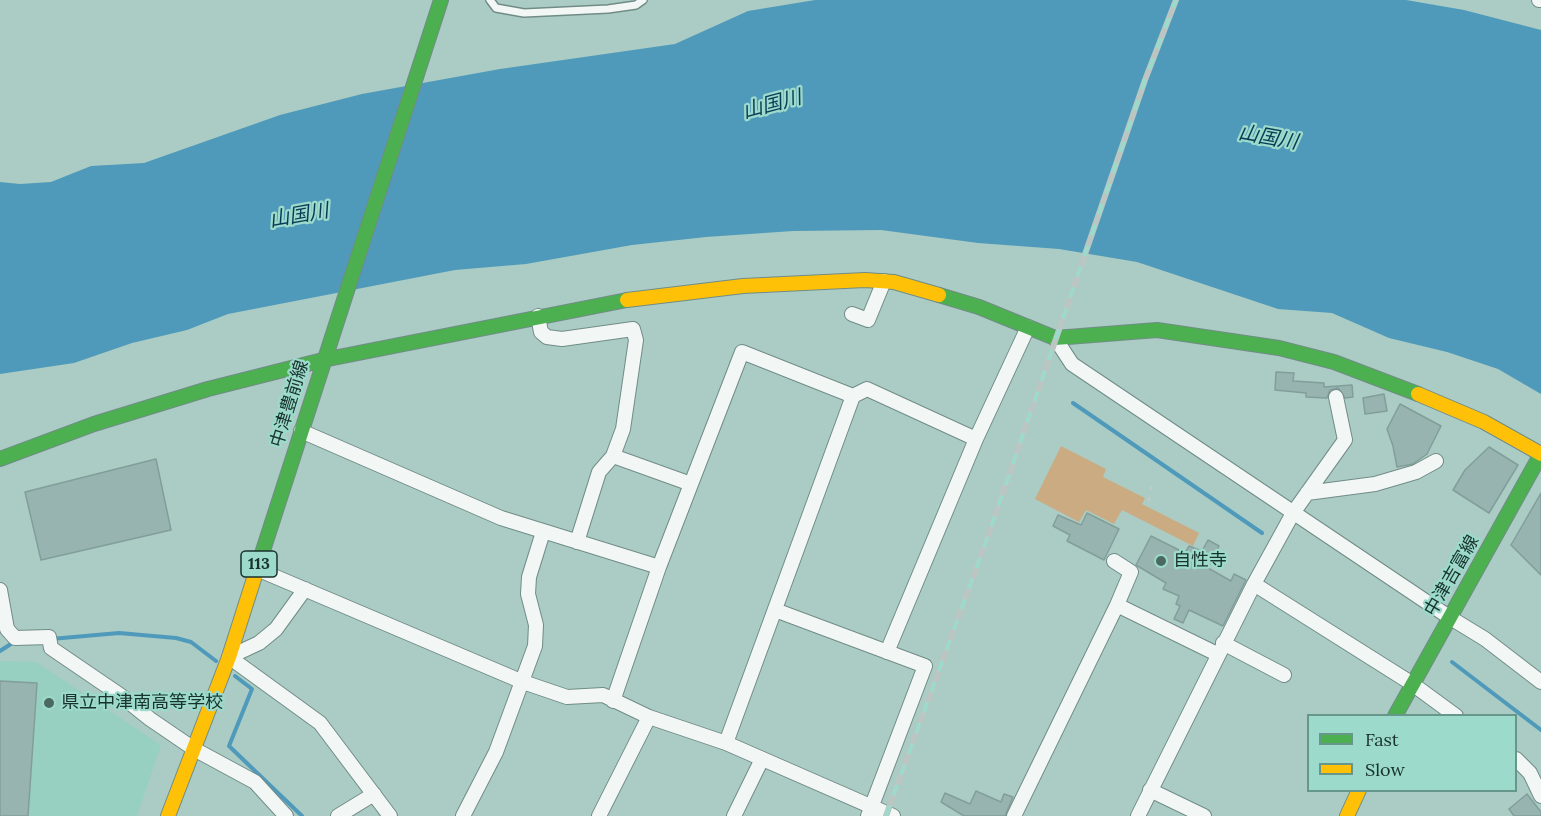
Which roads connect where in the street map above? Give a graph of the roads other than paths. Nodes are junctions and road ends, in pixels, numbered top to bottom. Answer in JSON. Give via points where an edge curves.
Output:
{"nodes":[{"id":1,"x":441,"y":0,"type":"edge"},
{"id":2,"x":490,"y":0,"type":"edge"},
{"id":3,"x":643,"y":0,"type":"edge"},
{"id":4,"x":884,"y":281,"type":"junction"},
{"id":5,"x":852,"y":314,"type":"dead end"},
{"id":6,"x":538,"y":316,"type":"junction"},
{"id":7,"x":1028,"y":327,"type":"junction"},
{"id":8,"x":1055,"y":338,"type":"junction"},
{"id":9,"x":322,"y":360,"type":"junction"},
{"id":10,"x":853,"y":396,"type":"junction"},
{"id":11,"x":1336,"y":397,"type":"dead end"},
{"id":12,"x":302,"y":431,"type":"junction"},
{"id":13,"x":976,"y":439,"type":"junction"},
{"id":14,"x":1541,"y":454,"type":"edge"},
{"id":15,"x":613,"y":456,"type":"junction"},
{"id":16,"x":0,"y":459,"type":"edge"},
{"id":17,"x":1436,"y":461,"type":"dead end"},
{"id":18,"x":691,"y":484,"type":"junction"},
{"id":19,"x":1307,"y":493,"type":"junction"},
{"id":20,"x":1293,"y":513,"type":"junction"},
{"id":21,"x":543,"y":531,"type":"junction"},
{"id":22,"x":577,"y":542,"type":"junction"},
{"id":23,"x":1114,"y":561,"type":"dead end"},
{"id":24,"x":659,"y":567,"type":"junction"},
{"id":25,"x":257,"y":569,"type":"junction"},
{"id":26,"x":1254,"y":584,"type":"junction"},
{"id":27,"x":305,"y":589,"type":"junction"},
{"id":28,"x":0,"y":590,"type":"edge"},
{"id":29,"x":1117,"y":604,"type":"junction"},
{"id":30,"x":775,"y":610,"type":"junction"},
{"id":31,"x":1449,"y":617,"type":"junction"},
{"id":32,"x":1220,"y":649,"type":"junction"},
{"id":33,"x":887,"y":652,"type":"junction"},
{"id":34,"x":229,"y":657,"type":"junction"},
{"id":35,"x":1284,"y":675,"type":"dead end"},
{"id":36,"x":1541,"y":681,"type":"edge"},
{"id":37,"x":523,"y":682,"type":"junction"},
{"id":38,"x":1411,"y":683,"type":"junction"},
{"id":39,"x":613,"y":700,"type":"junction"},
{"id":40,"x":1396,"y":714,"type":"edge"},
{"id":41,"x":1453,"y":714,"type":"edge"},
{"id":42,"x":649,"y":717,"type":"junction"},
{"id":43,"x":726,"y":743,"type":"junction"},
{"id":44,"x":194,"y":749,"type":"junction"},
{"id":45,"x":762,"y":759,"type":"junction"},
{"id":46,"x":1517,"y":761,"type":"edge"},
{"id":47,"x":1150,"y":790,"type":"junction"},
{"id":48,"x":1358,"y":792,"type":"edge"},
{"id":49,"x":374,"y":794,"type":"junction"},
{"id":50,"x":1541,"y":796,"type":"edge"},
{"id":51,"x":871,"y":811,"type":"edge"},
{"id":52,"x":168,"y":816,"type":"edge"},
{"id":53,"x":286,"y":816,"type":"edge"},
{"id":54,"x":339,"y":816,"type":"edge"},
{"id":55,"x":390,"y":816,"type":"edge"},
{"id":56,"x":463,"y":816,"type":"edge"},
{"id":57,"x":599,"y":816,"type":"edge"},
{"id":58,"x":734,"y":816,"type":"edge"},
{"id":59,"x":893,"y":816,"type":"edge"},
{"id":60,"x":1014,"y":816,"type":"edge"},
{"id":61,"x":1138,"y":816,"type":"edge"},
{"id":62,"x":1204,"y":816,"type":"edge"},
{"id":63,"x":1347,"y":816,"type":"edge"}],
"edges":[{"from":1,"to":9,"type":"street","name":"中津豊前線","number":"113"},
{"from":2,"to":3,"type":"lane","via":[[496,8],[524,13],[608,9],[636,5]]},
{"from":4,"to":5,"type":"street","via":[[868,320]]},
{"from":4,"to":6,"type":"street","via":[[720,289],[641,297]]},
{"from":4,"to":7,"type":"street","via":[[979,307]]},
{"from":6,"to":9,"type":"street"},
{"from":6,"to":15,"type":"street","via":[[541,332],[547,337],[562,339],[633,329],[636,340],[623,429]]},
{"from":7,"to":8,"type":"street"},
{"from":7,"to":13,"type":"street"},
{"from":8,"to":14,"type":"street","via":[[1157,330],[1279,348],[1334,362],[1394,384],[1484,422]]},
{"from":8,"to":20,"type":"street","via":[[1072,364]]},
{"from":9,"to":12,"type":"street","name":"中津豊前線","number":"113"},
{"from":9,"to":16,"type":"street","via":[[185,396]]},
{"from":10,"to":13,"type":"street","via":[[867,389]]},
{"from":10,"to":18,"type":"street","via":[[742,352]]},
{"from":10,"to":30,"type":"street"},
{"from":11,"to":19,"type":"street","via":[[1345,440]]},
{"from":12,"to":21,"type":"street","via":[[501,518]]},
{"from":12,"to":25,"type":"street","name":"中津豊前線","number":"113"},
{"from":13,"to":33,"type":"street"},
{"from":14,"to":31,"type":"street","name":"中津吉富線"},
{"from":15,"to":18,"type":"street"},
{"from":15,"to":22,"type":"street","via":[[599,472]]},
{"from":17,"to":19,"type":"street","via":[[1416,472],[1375,484]]},
{"from":18,"to":24,"type":"street"},
{"from":19,"to":20,"type":"street"},
{"from":20,"to":26,"type":"street"},
{"from":20,"to":31,"type":"street"},
{"from":21,"to":22,"type":"street"},
{"from":21,"to":37,"type":"street","via":[[528,594],[537,637]]},
{"from":22,"to":24,"type":"street"},
{"from":23,"to":29,"type":"street","via":[[1131,572]]},
{"from":24,"to":39,"type":"street"},
{"from":25,"to":27,"type":"street"},
{"from":25,"to":34,"type":"street","name":"中津豊前線","number":"113"},
{"from":26,"to":32,"type":"street"},
{"from":26,"to":38,"type":"street"},
{"from":27,"to":34,"type":"street","via":[[276,629]]},
{"from":27,"to":37,"type":"street"},
{"from":28,"to":44,"type":"street","via":[[7,629],[15,638],[49,636],[51,648]]},
{"from":29,"to":32,"type":"street"},
{"from":29,"to":60,"type":"street"},
{"from":30,"to":33,"type":"street"},
{"from":30,"to":43,"type":"street"},
{"from":31,"to":36,"type":"street"},
{"from":31,"to":38,"type":"street","name":"中津吉富線"},
{"from":32,"to":35,"type":"street"},
{"from":32,"to":47,"type":"street"},
{"from":33,"to":51,"type":"street","via":[[925,666]]},
{"from":34,"to":44,"type":"street","name":"中津豊前線","number":"113"},
{"from":34,"to":49,"type":"street","via":[[320,723]]},
{"from":37,"to":39,"type":"street","via":[[567,697],[603,695]]},
{"from":37,"to":56,"type":"street","via":[[496,752]]},
{"from":38,"to":40,"type":"street","name":"中津吉富線"},
{"from":38,"to":41,"type":"street"},
{"from":39,"to":42,"type":"street"},
{"from":42,"to":43,"type":"street"},
{"from":42,"to":57,"type":"street"},
{"from":43,"to":45,"type":"street"},
{"from":44,"to":52,"type":"street","name":"中津豊前線","number":"113"},
{"from":44,"to":53,"type":"street","via":[[255,782]]},
{"from":45,"to":51,"type":"street"},
{"from":45,"to":58,"type":"street"},
{"from":46,"to":50,"type":"street","via":[[1530,773]]},
{"from":47,"to":61,"type":"street"},
{"from":47,"to":62,"type":"street"},
{"from":48,"to":63,"type":"street"},
{"from":49,"to":54,"type":"street"},
{"from":49,"to":55,"type":"street"},
{"from":51,"to":59,"type":"street"}]}
